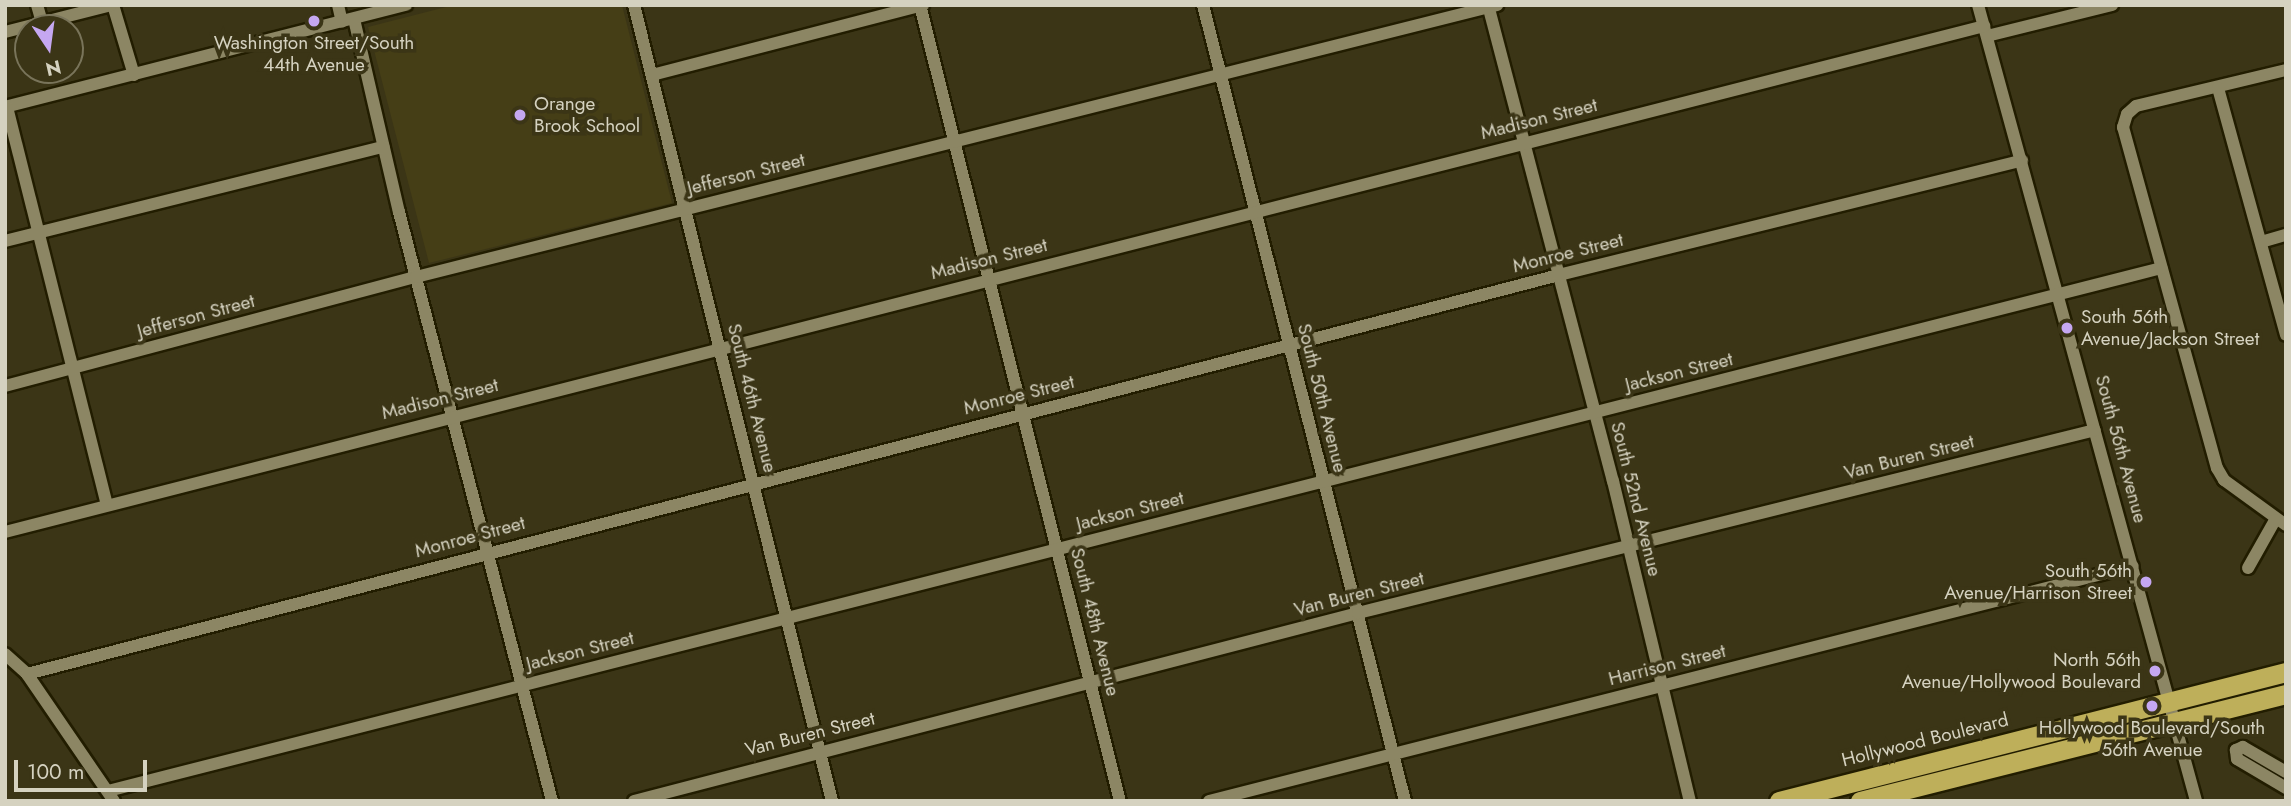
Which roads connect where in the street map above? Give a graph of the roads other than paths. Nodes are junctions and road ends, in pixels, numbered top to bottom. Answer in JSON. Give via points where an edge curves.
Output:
{"nodes":[{"id":1,"x":112,"y":5,"type":"edge"},
{"id":2,"x":338,"y":5,"type":"edge"},
{"id":3,"x":406,"y":5,"type":"edge"},
{"id":4,"x":634,"y":5,"type":"edge"},
{"id":5,"x":921,"y":5,"type":"edge"},
{"id":6,"x":1203,"y":5,"type":"edge"},
{"id":7,"x":1978,"y":5,"type":"edge"},
{"id":8,"x":2112,"y":5,"type":"edge"},
{"id":9,"x":1491,"y":6,"type":"edge"},
{"id":10,"x":75,"y":14,"type":"edge"},
{"id":11,"x":348,"y":20,"type":"junction"},
{"id":12,"x":1985,"y":31,"type":"junction"},
{"id":13,"x":2286,"y":71,"type":"edge"},
{"id":14,"x":134,"y":75,"type":"junction"},
{"id":15,"x":652,"y":75,"type":"junction"},
{"id":16,"x":1220,"y":75,"type":"junction"},
{"id":17,"x":2218,"y":88,"type":"junction"},
{"id":18,"x":6,"y":107,"type":"edge"},
{"id":19,"x":954,"y":141,"type":"junction"},
{"id":20,"x":1524,"y":142,"type":"junction"},
{"id":21,"x":383,"y":147,"type":"junction"},
{"id":22,"x":2022,"y":160,"type":"junction"},
{"id":23,"x":685,"y":209,"type":"junction"},
{"id":24,"x":1255,"y":211,"type":"junction"},
{"id":25,"x":39,"y":232,"type":"junction"},
{"id":26,"x":2286,"y":235,"type":"edge"},
{"id":27,"x":5,"y":241,"type":"edge"},
{"id":28,"x":2261,"y":243,"type":"junction"},
{"id":29,"x":2161,"y":268,"type":"junction"},
{"id":30,"x":1559,"y":275,"type":"junction"},
{"id":31,"x":416,"y":276,"type":"junction"},
{"id":32,"x":988,"y":279,"type":"junction"},
{"id":33,"x":2061,"y":295,"type":"junction"},
{"id":34,"x":2286,"y":335,"type":"edge"},
{"id":35,"x":1289,"y":345,"type":"junction"},
{"id":36,"x":720,"y":347,"type":"junction"},
{"id":37,"x":74,"y":369,"type":"junction"},
{"id":38,"x":5,"y":386,"type":"edge"},
{"id":39,"x":1595,"y":413,"type":"junction"},
{"id":40,"x":1022,"y":414,"type":"junction"},
{"id":41,"x":451,"y":416,"type":"junction"},
{"id":42,"x":2095,"y":430,"type":"junction"},
{"id":43,"x":1324,"y":482,"type":"junction"},
{"id":44,"x":753,"y":483,"type":"junction"},
{"id":45,"x":107,"y":505,"type":"junction"},
{"id":46,"x":2280,"y":522,"type":"edge"},
{"id":47,"x":5,"y":532,"type":"edge"},
{"id":48,"x":1628,"y":548,"type":"junction"},
{"id":49,"x":1057,"y":550,"type":"junction"},
{"id":50,"x":485,"y":552,"type":"junction"},
{"id":51,"x":2133,"y":566,"type":"junction"},
{"id":52,"x":2248,"y":568,"type":"dead end"},
{"id":53,"x":1358,"y":614,"type":"junction"},
{"id":54,"x":787,"y":618,"type":"junction"},
{"id":55,"x":5,"y":654,"type":"edge"},
{"id":56,"x":2286,"y":672,"type":"edge"},
{"id":57,"x":27,"y":674,"type":"junction"},
{"id":58,"x":521,"y":686,"type":"junction"},
{"id":59,"x":1092,"y":686,"type":"junction"},
{"id":60,"x":1662,"y":686,"type":"junction"},
{"id":61,"x":2286,"y":694,"type":"edge"},
{"id":62,"x":2169,"y":702,"type":"junction"},
{"id":63,"x":2175,"y":722,"type":"junction"},
{"id":64,"x":820,"y":751,"type":"junction"},
{"id":65,"x":1393,"y":754,"type":"junction"},
{"id":66,"x":2286,"y":772,"type":"edge"},
{"id":67,"x":2286,"y":788,"type":"edge"},
{"id":68,"x":111,"y":796,"type":"edge"},
{"id":69,"x":552,"y":801,"type":"edge"},
{"id":70,"x":634,"y":801,"type":"edge"},
{"id":71,"x":832,"y":801,"type":"edge"},
{"id":72,"x":1120,"y":801,"type":"edge"},
{"id":73,"x":1209,"y":801,"type":"edge"},
{"id":74,"x":1405,"y":801,"type":"edge"},
{"id":75,"x":1690,"y":801,"type":"edge"},
{"id":76,"x":1779,"y":801,"type":"edge"},
{"id":77,"x":1860,"y":801,"type":"edge"},
{"id":78,"x":2196,"y":801,"type":"edge"}],
"edges":[{"from":1,"to":10,"type":"street"},
{"from":1,"to":14,"type":"street"},
{"from":2,"to":11,"type":"street"},
{"from":3,"to":11,"type":"street"},
{"from":4,"to":15,"type":"street","name":"South 46th Avenue"},
{"from":5,"to":15,"type":"street"},
{"from":5,"to":19,"type":"street","name":"South 48th Avenue"},
{"from":6,"to":16,"type":"street","name":"South 50th Avenue"},
{"from":7,"to":12,"type":"street","name":"South 56th Avenue"},
{"from":8,"to":12,"type":"street","name":"Madison Street"},
{"from":9,"to":16,"type":"street","name":"Jefferson Street"},
{"from":9,"to":20,"type":"street","name":"South 52nd Avenue"},
{"from":11,"to":14,"type":"street"},
{"from":11,"to":21,"type":"street"},
{"from":12,"to":20,"type":"street","name":"Madison Street"},
{"from":12,"to":22,"type":"street","name":"South 56th Avenue"},
{"from":13,"to":17,"type":"street"},
{"from":14,"to":18,"type":"street"},
{"from":15,"to":23,"type":"street","name":"South 46th Avenue"},
{"from":16,"to":19,"type":"street","name":"Jefferson Street"},
{"from":16,"to":24,"type":"street","name":"South 50th Avenue"},
{"from":17,"to":28,"type":"street"},
{"from":17,"to":29,"type":"street","via":[[2136,106],[2127,114],[2123,127]]},
{"from":18,"to":25,"type":"street"},
{"from":19,"to":23,"type":"street","name":"Jefferson Street"},
{"from":19,"to":32,"type":"street","name":"South 48th Avenue"},
{"from":20,"to":24,"type":"street","name":"Madison Street"},
{"from":20,"to":30,"type":"street","name":"South 52nd Avenue"},
{"from":21,"to":25,"type":"street"},
{"from":21,"to":31,"type":"street"},
{"from":22,"to":30,"type":"street","name":"Monroe Street"},
{"from":22,"to":33,"type":"street","name":"South 56th Avenue"},
{"from":23,"to":31,"type":"street","name":"Jefferson Street"},
{"from":23,"to":36,"type":"street","name":"South 46th Avenue"},
{"from":24,"to":32,"type":"street","name":"Madison Street"},
{"from":24,"to":35,"type":"street","name":"South 50th Avenue"},
{"from":25,"to":27,"type":"street"},
{"from":25,"to":37,"type":"street"},
{"from":26,"to":28,"type":"street"},
{"from":28,"to":34,"type":"street"},
{"from":29,"to":33,"type":"street","name":"Jackson Street"},
{"from":29,"to":46,"type":"street","via":[[2217,468],[2224,480]]},
{"from":30,"to":35,"type":"street","name":"Monroe Street"},
{"from":30,"to":39,"type":"street","name":"South 52nd Avenue"},
{"from":31,"to":37,"type":"street","name":"Jefferson Street"},
{"from":31,"to":41,"type":"street"},
{"from":32,"to":36,"type":"street","name":"Madison Street"},
{"from":32,"to":40,"type":"street","name":"South 48th Avenue"},
{"from":33,"to":39,"type":"street","name":"Jackson Street"},
{"from":33,"to":42,"type":"street","name":"South 56th Avenue"},
{"from":35,"to":40,"type":"street","name":"Monroe Street"},
{"from":35,"to":43,"type":"street","name":"South 50th Avenue"},
{"from":36,"to":41,"type":"street","name":"Madison Street"},
{"from":36,"to":44,"type":"street","name":"South 46th Avenue"},
{"from":37,"to":38,"type":"street","name":"Jefferson Street"},
{"from":37,"to":45,"type":"street"},
{"from":39,"to":43,"type":"street","name":"Jackson Street"},
{"from":39,"to":48,"type":"street","name":"South 52nd Avenue"},
{"from":40,"to":44,"type":"street","name":"Monroe Street"},
{"from":40,"to":49,"type":"street","name":"South 48th Avenue"},
{"from":41,"to":45,"type":"street","name":"Madison Street"},
{"from":41,"to":50,"type":"street"},
{"from":42,"to":48,"type":"street","name":"Van Buren Street"},
{"from":42,"to":51,"type":"street","name":"South 56th Avenue"},
{"from":43,"to":49,"type":"street","name":"Jackson Street"},
{"from":43,"to":53,"type":"street","name":"South 50th Avenue"},
{"from":44,"to":50,"type":"street","name":"Monroe Street"},
{"from":44,"to":54,"type":"street","name":"South 46th Avenue"},
{"from":45,"to":47,"type":"street","name":"Madison Street"},
{"from":46,"to":52,"type":"street"},
{"from":48,"to":53,"type":"street","name":"Van Buren Street"},
{"from":48,"to":60,"type":"street","name":"South 52nd Avenue"},
{"from":49,"to":54,"type":"street","name":"Jackson Street"},
{"from":49,"to":59,"type":"street","name":"South 48th Avenue"},
{"from":50,"to":57,"type":"street","name":"Monroe Street"},
{"from":50,"to":58,"type":"street"},
{"from":51,"to":60,"type":"street","name":"Harrison Street"},
{"from":51,"to":62,"type":"street","name":"South 56th Avenue"},
{"from":53,"to":59,"type":"street","name":"Van Buren Street"},
{"from":53,"to":65,"type":"street","name":"South 50th Avenue"},
{"from":54,"to":58,"type":"street","name":"Jackson Street"},
{"from":54,"to":64,"type":"street","name":"South 46th Avenue"},
{"from":55,"to":57,"type":"street"},
{"from":56,"to":62,"type":"highway","name":"Hollywood Boulevard"},
{"from":57,"to":68,"type":"street"},
{"from":58,"to":68,"type":"street","name":"Jackson Street"},
{"from":58,"to":69,"type":"street"},
{"from":59,"to":64,"type":"street","name":"Van Buren Street"},
{"from":59,"to":72,"type":"street","name":"South 48th Avenue"},
{"from":60,"to":65,"type":"street","name":"Harrison Street"},
{"from":60,"to":75,"type":"street","name":"South 52nd Avenue"},
{"from":61,"to":63,"type":"highway"},
{"from":62,"to":63,"type":"street","name":"South 56th Avenue"},
{"from":62,"to":76,"type":"highway","name":"Hollywood Boulevard"},
{"from":63,"to":77,"type":"highway"},
{"from":63,"to":78,"type":"street","name":"South 56th Avenue"},
{"from":64,"to":70,"type":"street","name":"Van Buren Street"},
{"from":64,"to":71,"type":"street","name":"South 46th Avenue"},
{"from":65,"to":73,"type":"street","name":"Harrison Street"},
{"from":65,"to":74,"type":"street","name":"South 50th Avenue"},
{"from":66,"to":67,"type":"street","via":[[2243,747],[2236,750],[2237,759]]}]}
